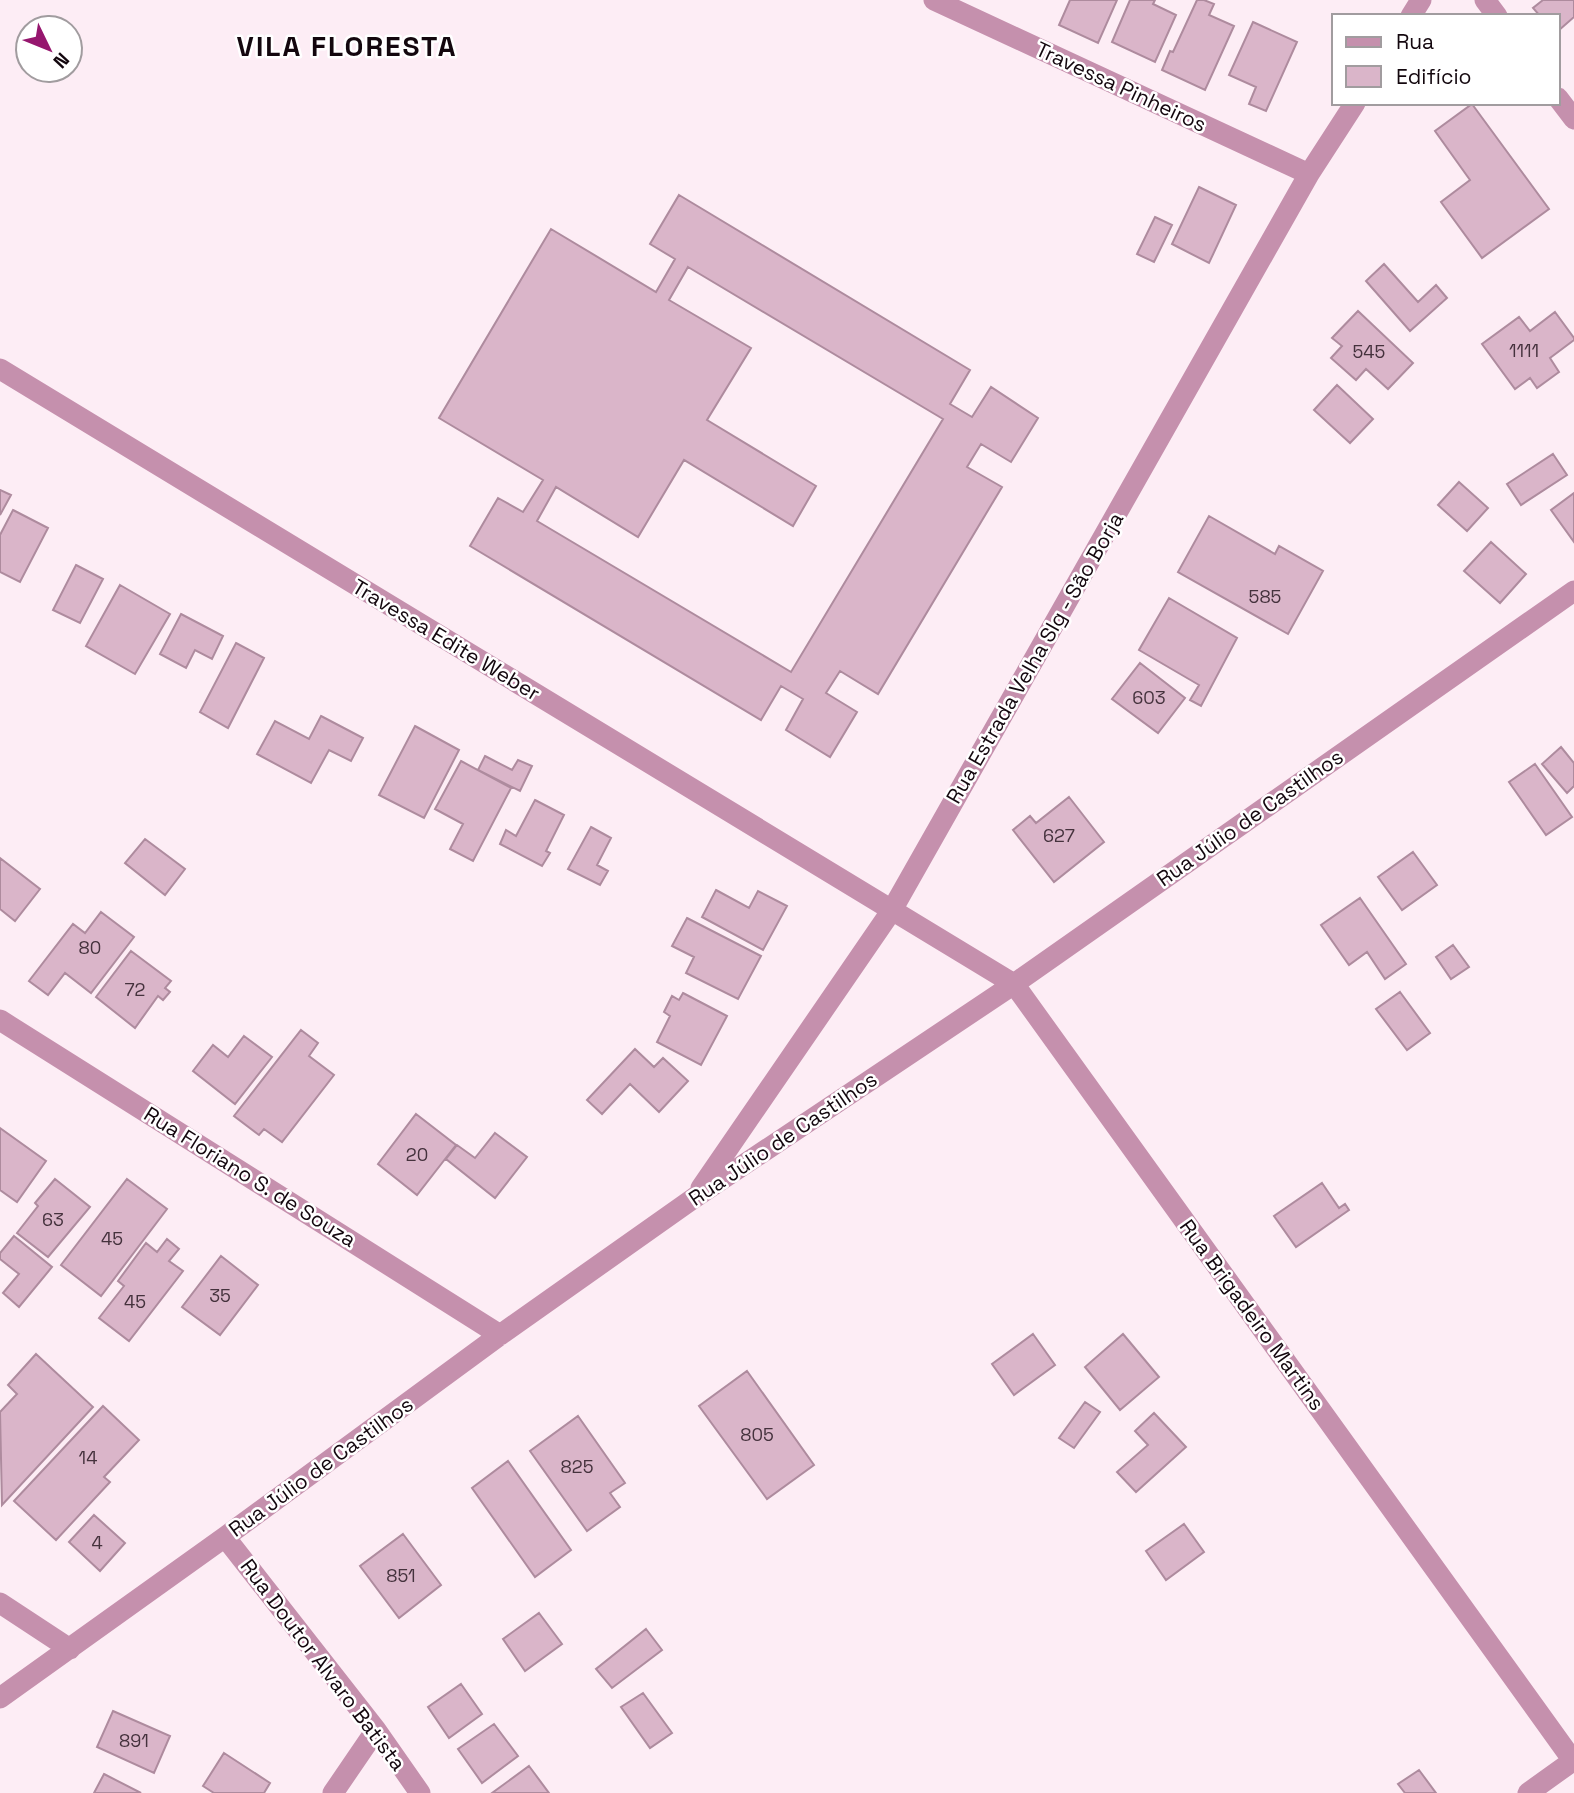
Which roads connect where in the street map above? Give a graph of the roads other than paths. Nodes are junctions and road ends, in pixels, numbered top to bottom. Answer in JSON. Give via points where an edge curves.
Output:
{"nodes":[{"id":1,"x":933,"y":0,"type":"edge"},
{"id":2,"x":1560,"y":101,"type":"edge"},
{"id":3,"x":1353,"y":105,"type":"edge"},
{"id":4,"x":1574,"y":119,"type":"edge"},
{"id":5,"x":1309,"y":174,"type":"junction"},
{"id":6,"x":0,"y":369,"type":"edge"},
{"id":7,"x":1574,"y":591,"type":"edge"},
{"id":8,"x":892,"y":910,"type":"junction"},
{"id":9,"x":1014,"y":984,"type":"junction"},
{"id":10,"x":0,"y":1020,"type":"edge"},
{"id":11,"x":694,"y":1198,"type":"junction"},
{"id":12,"x":499,"y":1335,"type":"junction"},
{"id":13,"x":225,"y":1537,"type":"junction"},
{"id":14,"x":0,"y":1603,"type":"edge"},
{"id":15,"x":70,"y":1649,"type":"junction"},
{"id":16,"x":0,"y":1698,"type":"edge"},
{"id":17,"x":376,"y":1730,"type":"junction"},
{"id":18,"x":1574,"y":1761,"type":"edge"},
{"id":19,"x":333,"y":1793,"type":"edge"},
{"id":20,"x":420,"y":1793,"type":"edge"},
{"id":21,"x":1528,"y":1793,"type":"edge"}],
"edges":[{"from":1,"to":5,"type":"street","name":"Travessa Pinheiros"},
{"from":2,"to":4,"type":"street"},
{"from":3,"to":5,"type":"street","name":"Rua Estrada Velha Slg - São Borja"},
{"from":5,"to":8,"type":"street","name":"Rua Estrada Velha Slg - São Borja"},
{"from":6,"to":8,"type":"street","name":"Travessa Edite Weber"},
{"from":7,"to":9,"type":"street","name":"Rua Júlio de Castilhos"},
{"from":8,"to":9,"type":"street","name":"Rua Brigadeiro Martins"},
{"from":8,"to":11,"type":"street","name":"Rua Estrada Velha Slg - São Borja"},
{"from":9,"to":11,"type":"street","name":"Rua Júlio de Castilhos"},
{"from":9,"to":18,"type":"street","name":"Rua Brigadeiro Martins"},
{"from":10,"to":12,"type":"street","name":"Rua Floriano S. de Souza"},
{"from":11,"to":12,"type":"street","name":"Rua Júlio de Castilhos"},
{"from":12,"to":13,"type":"street","name":"Rua Júlio de Castilhos"},
{"from":13,"to":15,"type":"street","name":"Rua Júlio de Castilhos"},
{"from":13,"to":17,"type":"street","name":"Rua Doutor Alvaro Batista"},
{"from":14,"to":15,"type":"street"},
{"from":15,"to":16,"type":"street","name":"Rua Júlio de Castilhos"},
{"from":17,"to":19,"type":"street"},
{"from":17,"to":20,"type":"street","name":"Rua Doutor Alvaro Batista"},
{"from":18,"to":21,"type":"street"}]}
